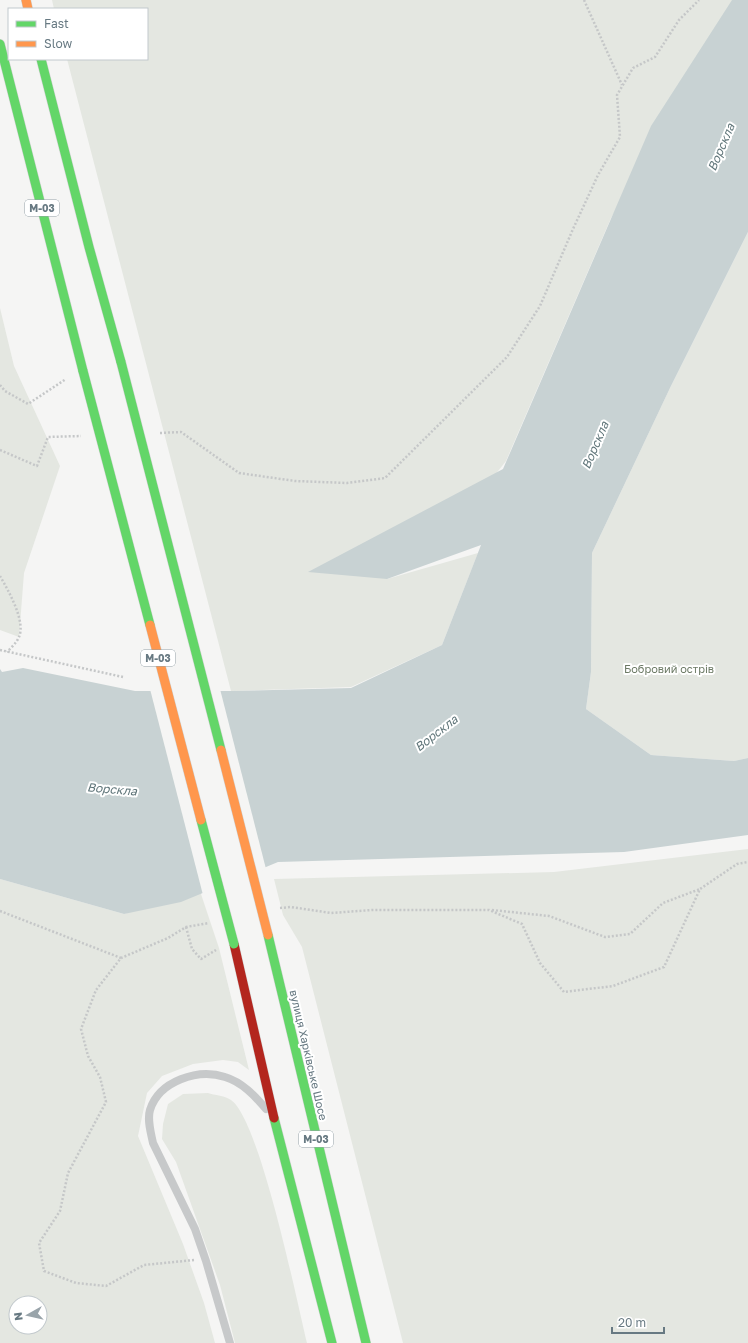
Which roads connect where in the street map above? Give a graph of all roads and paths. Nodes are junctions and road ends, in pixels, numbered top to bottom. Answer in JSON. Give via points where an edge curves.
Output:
{"nodes":[{"id":1,"x":584,"y":0,"type":"edge"},
{"id":2,"x":699,"y":0,"type":"edge"},
{"id":3,"x":0,"y":44,"type":"edge"},
{"id":4,"x":41,"y":60,"type":"edge"},
{"id":5,"x":622,"y":86,"type":"junction"},
{"id":6,"x":68,"y":378,"type":"dead end"},
{"id":7,"x":0,"y":385,"type":"edge"},
{"id":8,"x":181,"y":432,"type":"dead end"},
{"id":9,"x":48,"y":437,"type":"dead end"},
{"id":10,"x":0,"y":450,"type":"edge"},
{"id":11,"x":0,"y":576,"type":"edge"},
{"id":12,"x":0,"y":650,"type":"edge"},
{"id":13,"x":7,"y":652,"type":"junction"},
{"id":14,"x":123,"y":677,"type":"dead end"},
{"id":15,"x":748,"y":862,"type":"edge"},
{"id":16,"x":700,"y":889,"type":"junction"},
{"id":17,"x":291,"y":907,"type":"dead end"},
{"id":18,"x":489,"y":910,"type":"junction"},
{"id":19,"x":0,"y":911,"type":"edge"},
{"id":20,"x":209,"y":923,"type":"dead end"},
{"id":21,"x":186,"y":927,"type":"junction"},
{"id":22,"x":219,"y":948,"type":"dead end"},
{"id":23,"x":121,"y":958,"type":"junction"},
{"id":24,"x":279,"y":1137,"type":"junction"},
{"id":25,"x":206,"y":1260,"type":"junction"},
{"id":26,"x":230,"y":1343,"type":"edge"},
{"id":27,"x":332,"y":1343,"type":"edge"},
{"id":28,"x":366,"y":1343,"type":"edge"}],
"edges":[{"from":1,"to":5,"type":"path"},
{"from":2,"to":5,"type":"path","via":[[679,20],[656,57],[633,68]]},
{"from":3,"to":24,"type":"highway","number":"М-03","bridge":true,"via":[[234,944]]},
{"from":4,"to":28,"type":"highway","name":"вулиця Харківське Шосе","number":"М-03","bridge":true,"via":[[268,935]]},
{"from":5,"to":8,"type":"path","via":[[617,95],[620,137],[595,182],[540,306],[507,357],[384,478],[347,483],[295,481],[239,473]]},
{"from":6,"to":7,"type":"path","via":[[28,404],[5,391]]},
{"from":9,"to":10,"type":"path","via":[[37,466]]},
{"from":11,"to":13,"type":"path","via":[[20,620],[19,637]]},
{"from":12,"to":13,"type":"path"},
{"from":13,"to":14,"type":"path"},
{"from":15,"to":16,"type":"path","via":[[737,864]]},
{"from":16,"to":18,"type":"path","via":[[663,903],[630,934],[605,937],[550,916]]},
{"from":16,"to":18,"type":"path","via":[[664,967],[613,986],[564,992],[540,963],[522,924]]},
{"from":17,"to":18,"type":"path","via":[[331,913],[372,910]]},
{"from":19,"to":23,"type":"path"},
{"from":20,"to":21,"type":"path"},
{"from":21,"to":22,"type":"path","via":[[192,949],[201,959]]},
{"from":21,"to":23,"type":"path","via":[[168,938]]},
{"from":23,"to":25,"type":"path","via":[[96,990],[81,1029],[88,1056],[100,1077],[106,1102],[68,1173],[60,1211],[39,1243],[44,1271],[76,1283],[106,1286],[144,1265]]},
{"from":24,"to":25,"type":"lane","via":[[260,1101],[225,1077],[204,1075],[183,1079],[166,1087],[153,1102],[149,1120],[153,1143],[183,1201]]},
{"from":24,"to":27,"type":"highway","number":"М-03"},
{"from":25,"to":26,"type":"lane"}]}
